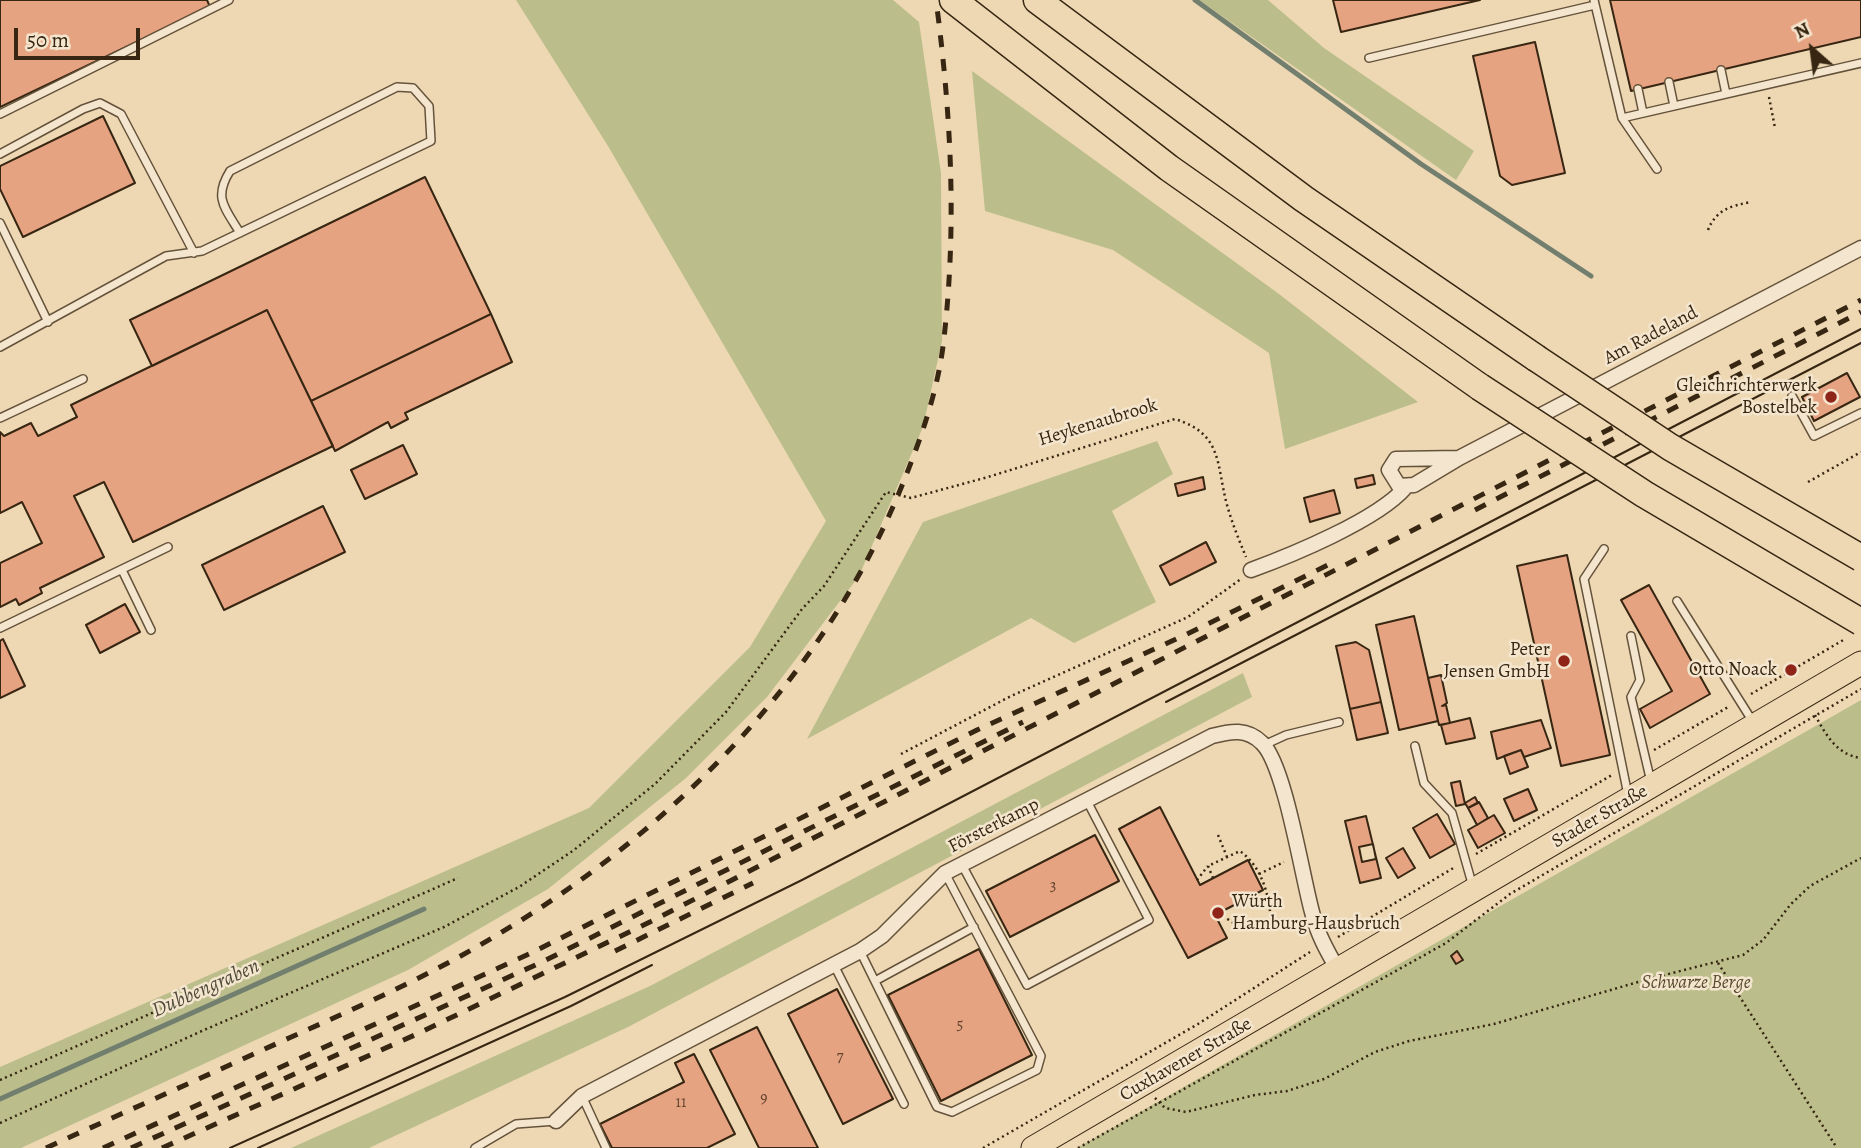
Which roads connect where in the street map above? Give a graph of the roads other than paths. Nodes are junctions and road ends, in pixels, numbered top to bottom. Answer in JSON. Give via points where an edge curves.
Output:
{"nodes":[{"id":1,"x":229,"y":0,"type":"edge"},
{"id":2,"x":1037,"y":0,"type":"edge"},
{"id":3,"x":955,"y":2,"type":"edge"},
{"id":4,"x":1595,"y":2,"type":"edge"},
{"id":5,"x":1369,"y":58,"type":"dead end"},
{"id":6,"x":1861,"y":63,"type":"edge"},
{"id":7,"x":1721,"y":70,"type":"dead end"},
{"id":8,"x":1669,"y":82,"type":"dead end"},
{"id":9,"x":1638,"y":89,"type":"dead end"},
{"id":10,"x":1726,"y":94,"type":"junction"},
{"id":11,"x":1674,"y":106,"type":"junction"},
{"id":12,"x":1643,"y":113,"type":"junction"},
{"id":13,"x":0,"y":114,"type":"edge"},
{"id":14,"x":1622,"y":118,"type":"junction"},
{"id":15,"x":0,"y":154,"type":"edge"},
{"id":16,"x":1657,"y":169,"type":"dead end"},
{"id":17,"x":0,"y":223,"type":"edge"},
{"id":18,"x":240,"y":233,"type":"junction"},
{"id":19,"x":1861,"y":248,"type":"edge"},
{"id":20,"x":194,"y":253,"type":"junction"},
{"id":21,"x":48,"y":322,"type":"junction"},
{"id":22,"x":0,"y":347,"type":"edge"},
{"id":23,"x":83,"y":379,"type":"dead end"},
{"id":24,"x":1792,"y":396,"type":"dead end"},
{"id":25,"x":1861,"y":413,"type":"edge"},
{"id":26,"x":0,"y":418,"type":"edge"},
{"id":27,"x":1459,"y":458,"type":"junction"},
{"id":28,"x":1405,"y":488,"type":"junction"},
{"id":29,"x":168,"y":547,"type":"dead end"},
{"id":30,"x":1604,"y":549,"type":"dead end"},
{"id":31,"x":1861,"y":558,"type":"edge"},
{"id":32,"x":121,"y":570,"type":"junction"},
{"id":33,"x":1251,"y":570,"type":"road end"},
{"id":34,"x":1677,"y":601,"type":"dead end"},
{"id":35,"x":0,"y":628,"type":"edge"},
{"id":36,"x":1856,"y":629,"type":"edge"},
{"id":37,"x":151,"y":630,"type":"dead end"},
{"id":38,"x":1631,"y":636,"type":"dead end"},
{"id":39,"x":1861,"y":663,"type":"edge"},
{"id":40,"x":1339,"y":722,"type":"dead end"},
{"id":41,"x":1755,"y":726,"type":"junction"},
{"id":42,"x":1264,"y":745,"type":"junction"},
{"id":43,"x":1415,"y":746,"type":"dead end"},
{"id":44,"x":1652,"y":786,"type":"junction"},
{"id":45,"x":1629,"y":799,"type":"junction"},
{"id":46,"x":1087,"y":800,"type":"junction"},
{"id":47,"x":962,"y":864,"type":"junction"},
{"id":48,"x":945,"y":873,"type":"junction"},
{"id":49,"x":1474,"y":891,"type":"junction"},
{"id":50,"x":974,"y":928,"type":"junction"},
{"id":51,"x":860,"y":951,"type":"junction"},
{"id":52,"x":833,"y":964,"type":"junction"},
{"id":53,"x":1338,"y":970,"type":"junction"},
{"id":54,"x":875,"y":981,"type":"junction"},
{"id":55,"x":582,"y":1096,"type":"junction"},
{"id":56,"x":904,"y":1104,"type":"dead end"},
{"id":57,"x":556,"y":1121,"type":"joint"},
{"id":58,"x":475,"y":1148,"type":"edge"},
{"id":59,"x":606,"y":1148,"type":"edge"},
{"id":60,"x":1033,"y":1148,"type":"edge"}],
"edges":[{"from":1,"to":13,"type":"lane"},
{"from":2,"to":31,"type":"highway","bridge":true,"via":[[1304,199],[1536,358],[1670,447]]},
{"from":3,"to":36,"type":"highway","bridge":true,"via":[[1169,168],[1480,387]]},
{"from":4,"to":5,"type":"lane"},
{"from":4,"to":14,"type":"lane"},
{"from":6,"to":10,"type":"lane"},
{"from":7,"to":10,"type":"lane"},
{"from":8,"to":11,"type":"lane"},
{"from":9,"to":12,"type":"lane"},
{"from":10,"to":11,"type":"lane"},
{"from":11,"to":12,"type":"lane"},
{"from":12,"to":14,"type":"lane"},
{"from":14,"to":16,"type":"lane"},
{"from":15,"to":20,"type":"lane","via":[[100,103],[121,114]]},
{"from":17,"to":21,"type":"lane"},
{"from":18,"to":18,"type":"lane","via":[[431,141],[429,106],[413,88],[397,87],[230,171],[220,186],[221,202]]},
{"from":18,"to":20,"type":"lane"},
{"from":19,"to":27,"type":"street","name":"Am Radeland"},
{"from":20,"to":21,"type":"lane","via":[[166,256]]},
{"from":21,"to":22,"type":"lane"},
{"from":23,"to":26,"type":"lane"},
{"from":24,"to":25,"type":"lane","via":[[1814,436]]},
{"from":27,"to":28,"type":"street","name":"Am Radeland"},
{"from":27,"to":28,"type":"street","name":"Am Radeland","via":[[1396,458],[1390,476]]},
{"from":28,"to":33,"type":"street","via":[[1349,526]]},
{"from":29,"to":32,"type":"lane"},
{"from":30,"to":45,"type":"lane","via":[[1584,579]]},
{"from":32,"to":35,"type":"lane"},
{"from":32,"to":37,"type":"lane"},
{"from":34,"to":41,"type":"lane"},
{"from":38,"to":44,"type":"lane","via":[[1640,680],[1631,697]]},
{"from":39,"to":41,"type":"main road","name":"Stader Straße","via":[[1810,706]]},
{"from":40,"to":42,"type":"lane"},
{"from":41,"to":44,"type":"main road","name":"Stader Straße"},
{"from":42,"to":46,"type":"street","name":"Försterkamp","via":[[1246,732],[1212,736]]},
{"from":42,"to":53,"type":"street","via":[[1275,763],[1323,944]]},
{"from":43,"to":49,"type":"lane","via":[[1424,783],[1452,813]]},
{"from":44,"to":45,"type":"main road","name":"Stader Straße"},
{"from":45,"to":49,"type":"main road","name":"Stader Straße"},
{"from":46,"to":47,"type":"street","name":"Försterkamp"},
{"from":46,"to":47,"type":"lane","via":[[1149,920],[1027,985]]},
{"from":47,"to":48,"type":"street","name":"Försterkamp"},
{"from":48,"to":50,"type":"lane"},
{"from":48,"to":51,"type":"street","name":"Försterkamp","via":[[882,936]]},
{"from":49,"to":53,"type":"main road","name":"Stader Straße"},
{"from":50,"to":54,"type":"lane"},
{"from":50,"to":54,"type":"lane","via":[[1041,1056],[1037,1070],[951,1112],[937,1107]]},
{"from":51,"to":52,"type":"street","name":"Försterkamp"},
{"from":51,"to":54,"type":"lane"},
{"from":52,"to":55,"type":"street","name":"Försterkamp"},
{"from":52,"to":56,"type":"lane"},
{"from":53,"to":60,"type":"main road","name":"Cuxhavener Straße"},
{"from":55,"to":57,"type":"street","name":"Försterkamp"},
{"from":55,"to":59,"type":"lane"},
{"from":57,"to":58,"type":"lane","via":[[516,1124]]}]}
